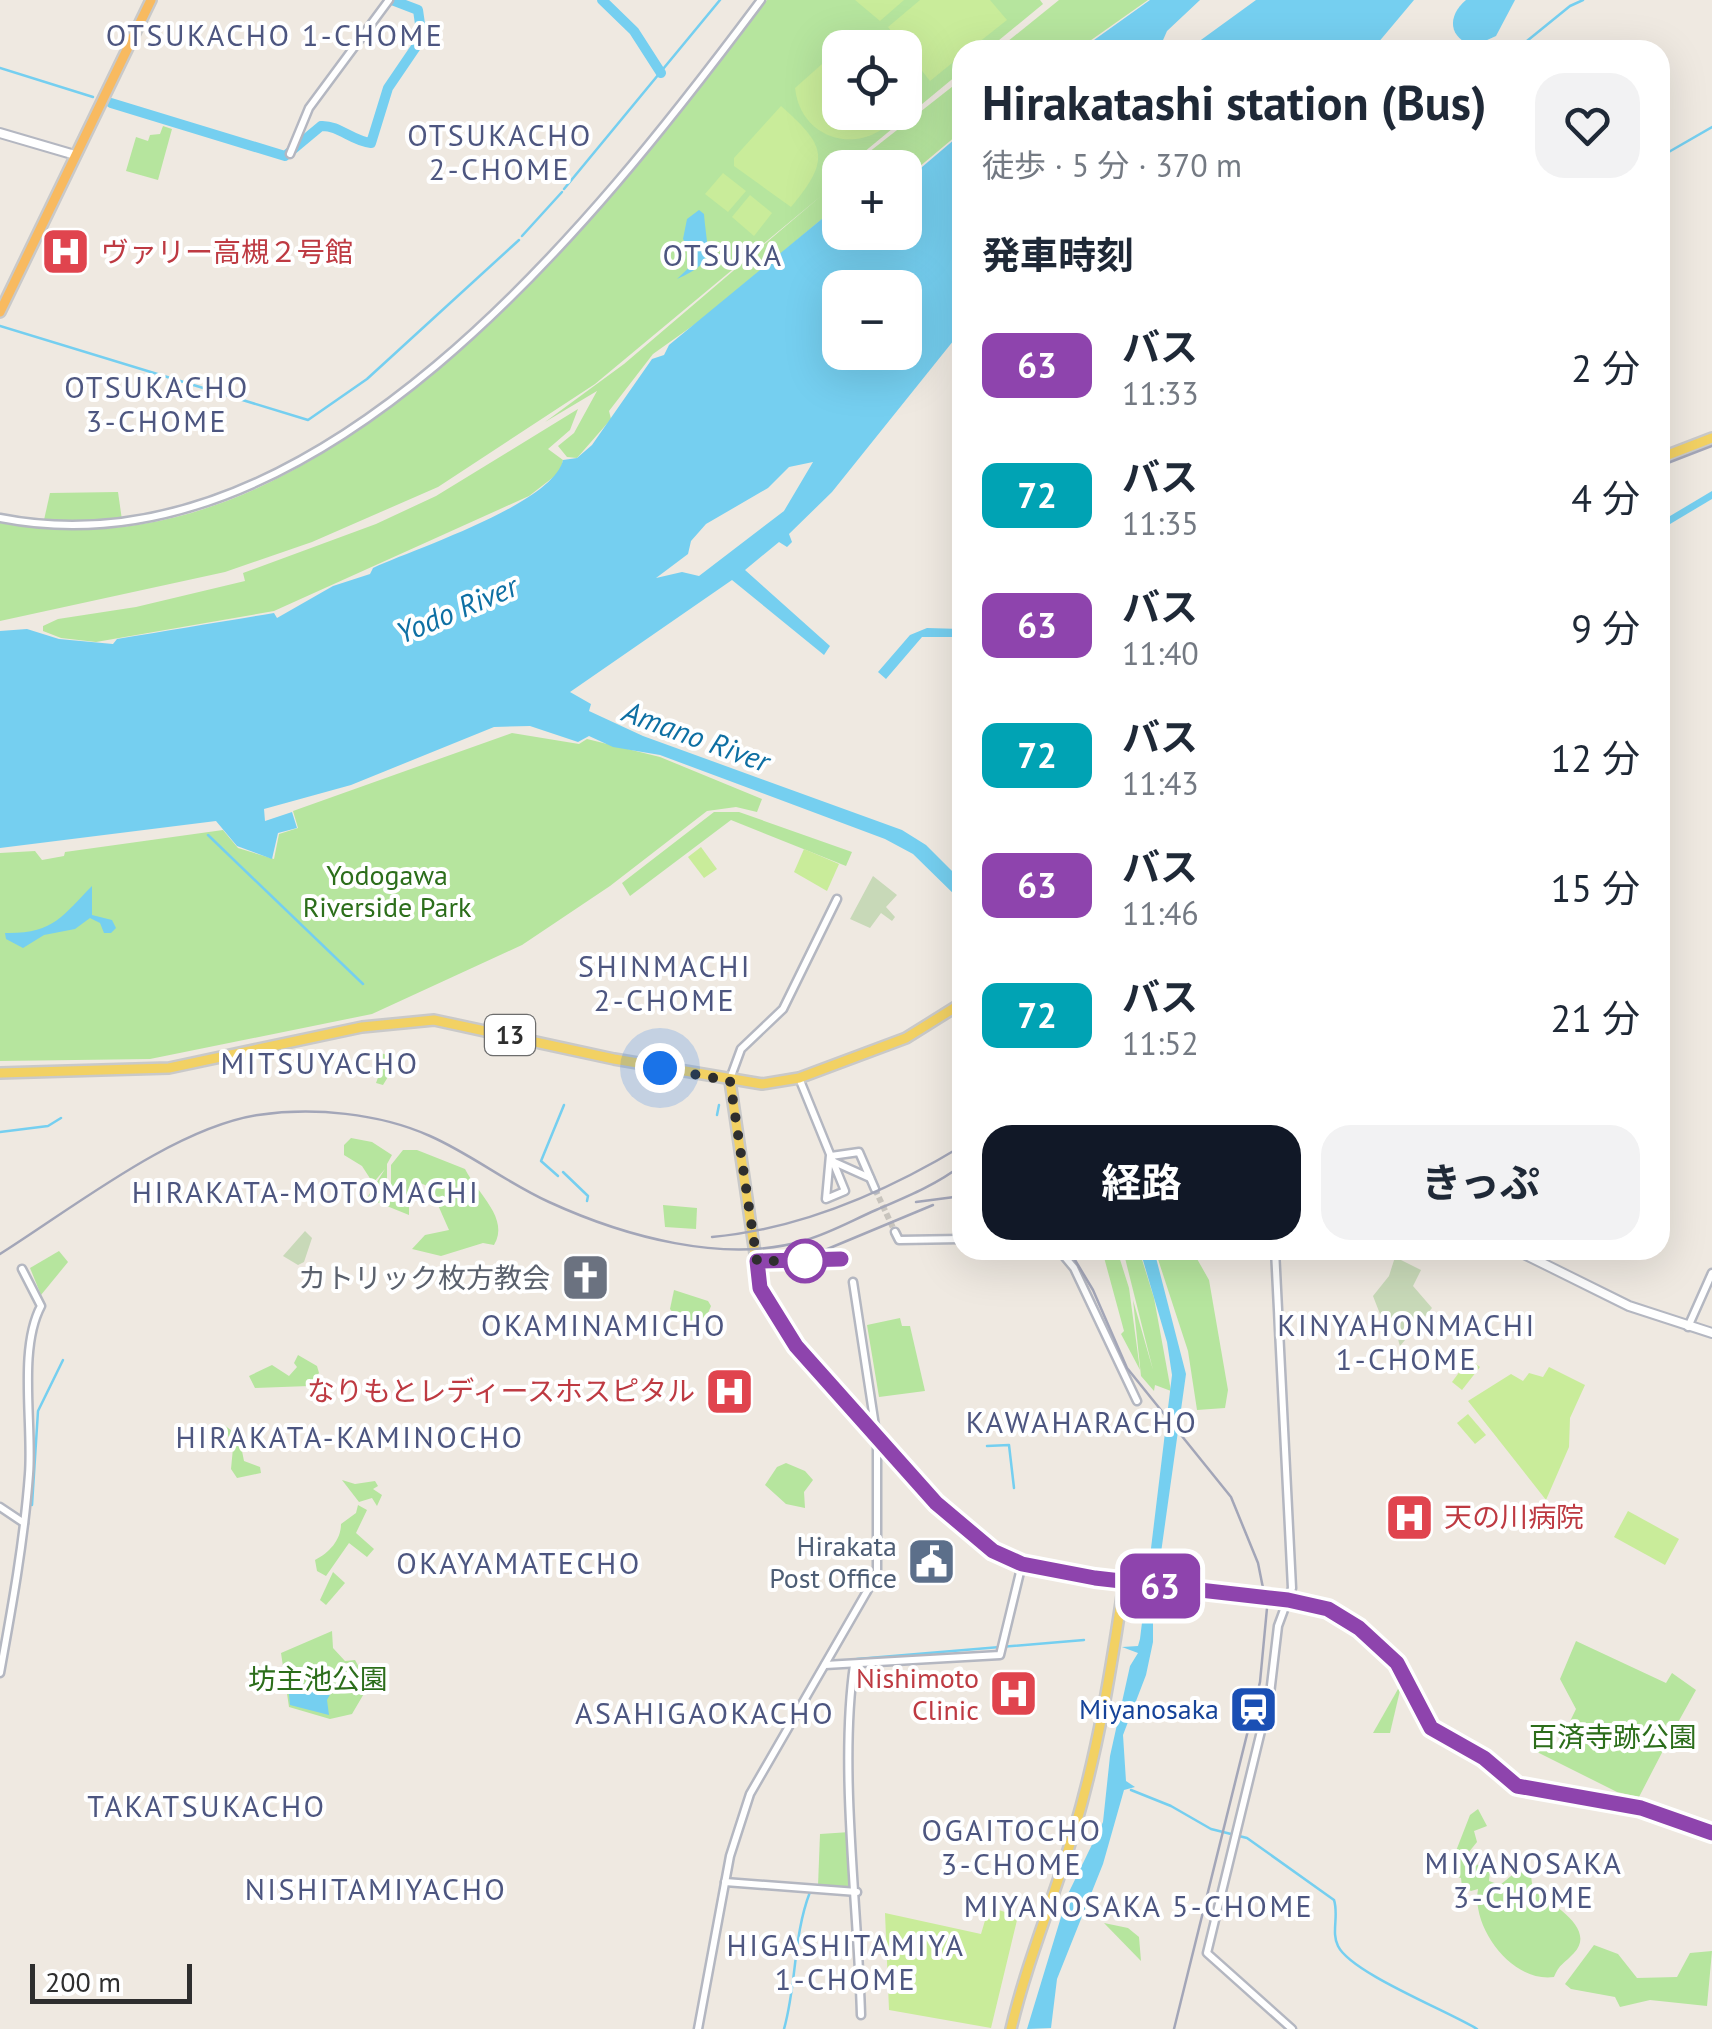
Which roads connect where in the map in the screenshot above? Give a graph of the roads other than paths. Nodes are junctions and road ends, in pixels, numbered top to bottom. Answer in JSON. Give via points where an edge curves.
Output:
{"nodes":[{"id":1,"x":151,"y":0,"type":"edge"},
{"id":2,"x":761,"y":0,"type":"edge"},
{"id":3,"x":385,"y":2,"type":"edge"},
{"id":4,"x":0,"y":132,"type":"edge"},
{"id":5,"x":290,"y":154,"type":"dead end"},
{"id":6,"x":75,"y":155,"type":"junction"},
{"id":7,"x":0,"y":312,"type":"edge"},
{"id":8,"x":1712,"y":438,"type":"edge"},
{"id":9,"x":1670,"y":454,"type":"edge"},
{"id":10,"x":0,"y":518,"type":"edge"},
{"id":11,"x":837,"y":899,"type":"dead end"},
{"id":12,"x":952,"y":1010,"type":"edge"},
{"id":13,"x":0,"y":1073,"type":"edge"},
{"id":14,"x":800,"y":1078,"type":"junction"},
{"id":15,"x":730,"y":1081,"type":"junction"},
{"id":16,"x":830,"y":1155,"type":"junction"},
{"id":17,"x":870,"y":1178,"type":"junction"},
{"id":18,"x":875,"y":1189,"type":"tunnel mouth"},
{"id":19,"x":895,"y":1232,"type":"dead end"},
{"id":20,"x":952,"y":1239,"type":"edge"},
{"id":21,"x":1068,"y":1260,"type":"edge"},
{"id":22,"x":1276,"y":1260,"type":"edge"},
{"id":23,"x":1536,"y":1260,"type":"edge"},
{"id":24,"x":22,"y":1269,"type":"dead end"},
{"id":25,"x":1712,"y":1273,"type":"edge"},
{"id":26,"x":853,"y":1282,"type":"dead end"},
{"id":27,"x":1688,"y":1328,"type":"junction"},
{"id":28,"x":1712,"y":1333,"type":"edge"},
{"id":29,"x":1137,"y":1400,"type":"dead end"},
{"id":30,"x":877,"y":1439,"type":"junction"},
{"id":31,"x":0,"y":1507,"type":"edge"},
{"id":32,"x":24,"y":1523,"type":"junction"},
{"id":33,"x":1022,"y":1564,"type":"junction"},
{"id":34,"x":1124,"y":1582,"type":"junction"},
{"id":35,"x":1288,"y":1600,"type":"junction"},
{"id":36,"x":854,"y":1665,"type":"junction"},
{"id":37,"x":824,"y":1666,"type":"junction"},
{"id":38,"x":0,"y":1673,"type":"edge"},
{"id":39,"x":1712,"y":1834,"type":"edge"},
{"id":40,"x":725,"y":1882,"type":"junction"},
{"id":41,"x":857,"y":1892,"type":"junction"},
{"id":42,"x":860,"y":2015,"type":"dead end"},
{"id":43,"x":698,"y":2029,"type":"edge"},
{"id":44,"x":1011,"y":2029,"type":"edge"},
{"id":45,"x":1292,"y":2029,"type":"edge"}],
"edges":[{"from":1,"to":6,"type":"highway"},
{"from":2,"to":10,"type":"street","via":[[665,124],[552,251],[418,379],[351,432],[264,481],[172,515],[84,527]]},
{"from":3,"to":5,"type":"street","via":[[309,108]]},
{"from":4,"to":6,"type":"main road"},
{"from":6,"to":7,"type":"highway"},
{"from":8,"to":9,"type":"main road"},
{"from":11,"to":15,"type":"street","via":[[783,1009],[741,1049]]},
{"from":12,"to":14,"type":"main road","number":"13","via":[[916,1034]]},
{"from":13,"to":15,"type":"main road","number":"13","via":[[145,1071],[362,1027],[434,1020]]},
{"from":14,"to":15,"type":"main road","number":"13"},
{"from":14,"to":16,"type":"street"},
{"from":15,"to":30,"type":"main road","via":[[760,1288],[796,1346]]},
{"from":16,"to":16,"type":"street","via":[[844,1191],[826,1199],[826,1175]]},
{"from":16,"to":17,"type":"street","via":[[835,1164]]},
{"from":16,"to":17,"type":"street","via":[[860,1152]]},
{"from":17,"to":18,"type":"street"},
{"from":19,"to":20,"type":"street","via":[[899,1240]]},
{"from":21,"to":29,"type":"street"},
{"from":22,"to":35,"type":"street"},
{"from":23,"to":27,"type":"main road"},
{"from":24,"to":32,"type":"street","via":[[41,1306],[30,1341]]},
{"from":25,"to":27,"type":"street"},
{"from":26,"to":30,"type":"street"},
{"from":27,"to":28,"type":"main road"},
{"from":30,"to":33,"type":"main road","via":[[956,1523]]},
{"from":30,"to":37,"type":"street","via":[[876,1574]]},
{"from":31,"to":32,"type":"street"},
{"from":32,"to":38,"type":"street"},
{"from":33,"to":34,"type":"main road"},
{"from":33,"to":36,"type":"street","via":[[1000,1655]]},
{"from":34,"to":35,"type":"main road"},
{"from":34,"to":44,"type":"main road","via":[[1093,1756]]},
{"from":35,"to":39,"type":"main road","via":[[1339,1614],[1374,1640],[1402,1670],[1431,1728],[1517,1786],[1641,1808]]},
{"from":35,"to":45,"type":"street","via":[[1207,1952]]},
{"from":36,"to":37,"type":"street"},
{"from":36,"to":41,"type":"street"},
{"from":37,"to":40,"type":"street","via":[[750,1794]]},
{"from":40,"to":41,"type":"street"},
{"from":40,"to":43,"type":"street"},
{"from":41,"to":42,"type":"street"}]}
